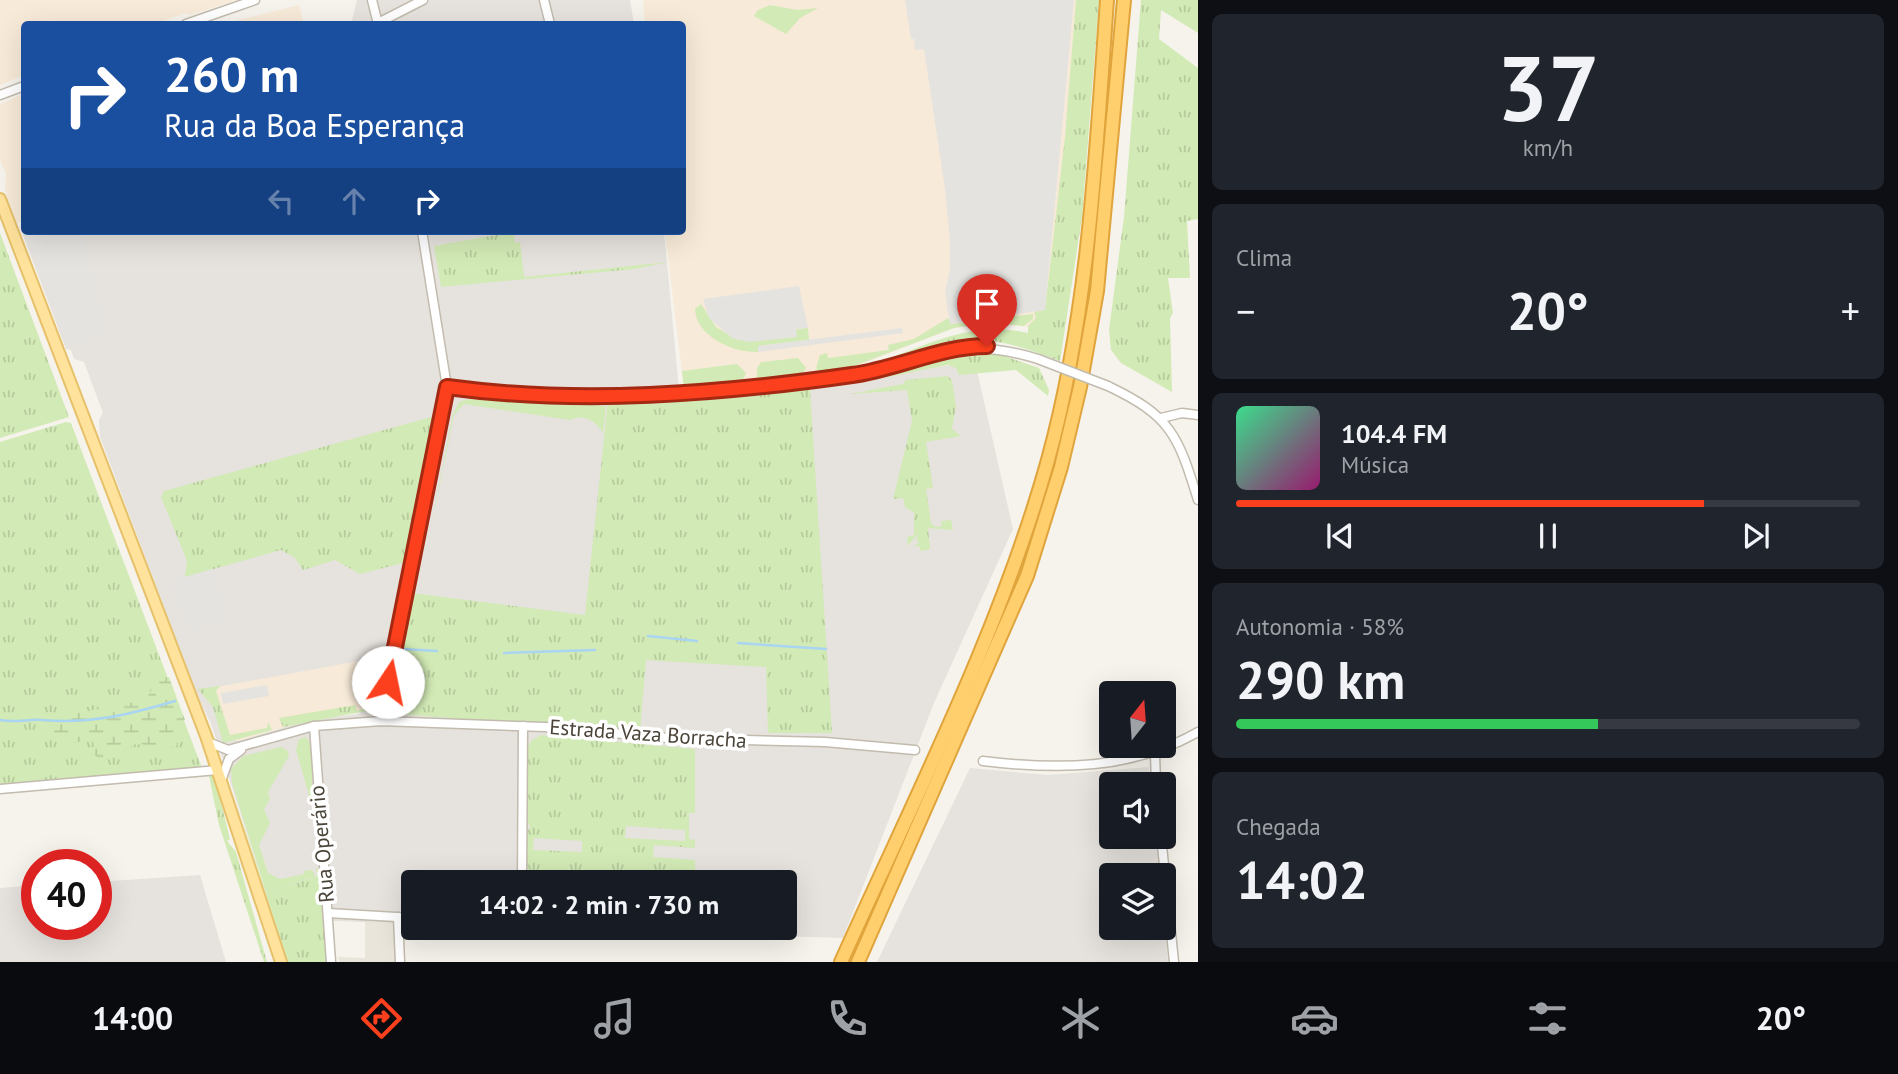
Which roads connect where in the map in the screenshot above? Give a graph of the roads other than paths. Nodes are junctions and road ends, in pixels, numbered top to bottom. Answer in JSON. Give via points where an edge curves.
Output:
{"nodes":[{"id":1,"x":255,"y":0,"type":"edge"},
{"id":2,"x":372,"y":0,"type":"edge"},
{"id":3,"x":424,"y":0,"type":"edge"},
{"id":4,"x":544,"y":0,"type":"edge"},
{"id":5,"x":1107,"y":0,"type":"edge"},
{"id":6,"x":1124,"y":0,"type":"edge"},
{"id":7,"x":196,"y":21,"type":"edge"},
{"id":8,"x":377,"y":21,"type":"edge"},
{"id":9,"x":384,"y":21,"type":"edge"},
{"id":10,"x":549,"y":21,"type":"edge"},
{"id":11,"x":21,"y":87,"type":"edge"},
{"id":12,"x":0,"y":96,"type":"edge"},
{"id":13,"x":0,"y":199,"type":"edge"},
{"id":14,"x":423,"y":235,"type":"edge"},
{"id":15,"x":447,"y":387,"type":"junction"},
{"id":16,"x":1198,"y":415,"type":"edge"},
{"id":17,"x":1161,"y":418,"type":"junction"},
{"id":18,"x":1198,"y":500,"type":"edge"},
{"id":19,"x":381,"y":721,"type":"junction"},
{"id":20,"x":314,"y":726,"type":"junction"},
{"id":21,"x":523,"y":726,"type":"junction"},
{"id":22,"x":1198,"y":732,"type":"edge"},
{"id":23,"x":208,"y":742,"type":"junction"},
{"id":24,"x":253,"y":744,"type":"junction"},
{"id":25,"x":1176,"y":744,"type":"edge"},
{"id":26,"x":915,"y":750,"type":"dead end"},
{"id":27,"x":1141,"y":758,"type":"edge"},
{"id":28,"x":983,"y":761,"type":"dead end"},
{"id":29,"x":220,"y":775,"type":"junction"},
{"id":30,"x":0,"y":789,"type":"edge"},
{"id":31,"x":1162,"y":849,"type":"edge"},
{"id":32,"x":522,"y":870,"type":"edge"},
{"id":33,"x":328,"y":913,"type":"junction"},
{"id":34,"x":264,"y":917,"type":"junction"},
{"id":35,"x":398,"y":917,"type":"junction"},
{"id":36,"x":401,"y":917,"type":"edge"},
{"id":37,"x":275,"y":962,"type":"edge"},
{"id":38,"x":281,"y":962,"type":"edge"},
{"id":39,"x":331,"y":962,"type":"edge"},
{"id":40,"x":400,"y":962,"type":"edge"},
{"id":41,"x":841,"y":962,"type":"edge"},
{"id":42,"x":858,"y":962,"type":"edge"},
{"id":43,"x":1174,"y":962,"type":"edge"}],
"edges":[{"from":1,"to":7,"type":"street"},
{"from":2,"to":8,"type":"street"},
{"from":3,"to":9,"type":"street"},
{"from":4,"to":10,"type":"street"},
{"from":5,"to":41,"type":"highway","via":[[1082,284],[1073,349],[1048,457],[1014,566]]},
{"from":6,"to":42,"type":"highway","via":[[1097,291],[1061,467],[1027,576]]},
{"from":11,"to":12,"type":"street"},
{"from":13,"to":23,"type":"main road"},
{"from":14,"to":15,"type":"street"},
{"from":15,"to":17,"type":"street","bridge":true,"via":[[662,394],[871,372],[966,347],[1008,350],[1038,359],[1108,386]]},
{"from":15,"to":19,"type":"street"},
{"from":16,"to":17,"type":"street"},
{"from":17,"to":18,"type":"street","via":[[1181,448]]},
{"from":19,"to":20,"type":"street","name":"Estrada Vaza Borracha"},
{"from":19,"to":21,"type":"street","name":"Estrada Vaza Borracha"},
{"from":20,"to":24,"type":"street","name":"Estrada Vaza Borracha"},
{"from":20,"to":33,"type":"street","name":"Rua Operário"},
{"from":21,"to":26,"type":"street","name":"Estrada Vaza Borracha"},
{"from":21,"to":32,"type":"street"},
{"from":22,"to":25,"type":"street"},
{"from":23,"to":24,"type":"street","via":[[225,750]]},
{"from":23,"to":29,"type":"main road"},
{"from":24,"to":29,"type":"street","via":[[230,757]]},
{"from":27,"to":28,"type":"street","via":[[1052,766]]},
{"from":29,"to":30,"type":"street"},
{"from":29,"to":34,"type":"main road"},
{"from":31,"to":43,"type":"street"},
{"from":33,"to":35,"type":"street"},
{"from":33,"to":39,"type":"street","name":"Rua Operário"},
{"from":34,"to":37,"type":"main road"},
{"from":34,"to":38,"type":"main road"},
{"from":35,"to":36,"type":"street"},
{"from":35,"to":40,"type":"street"}]}
